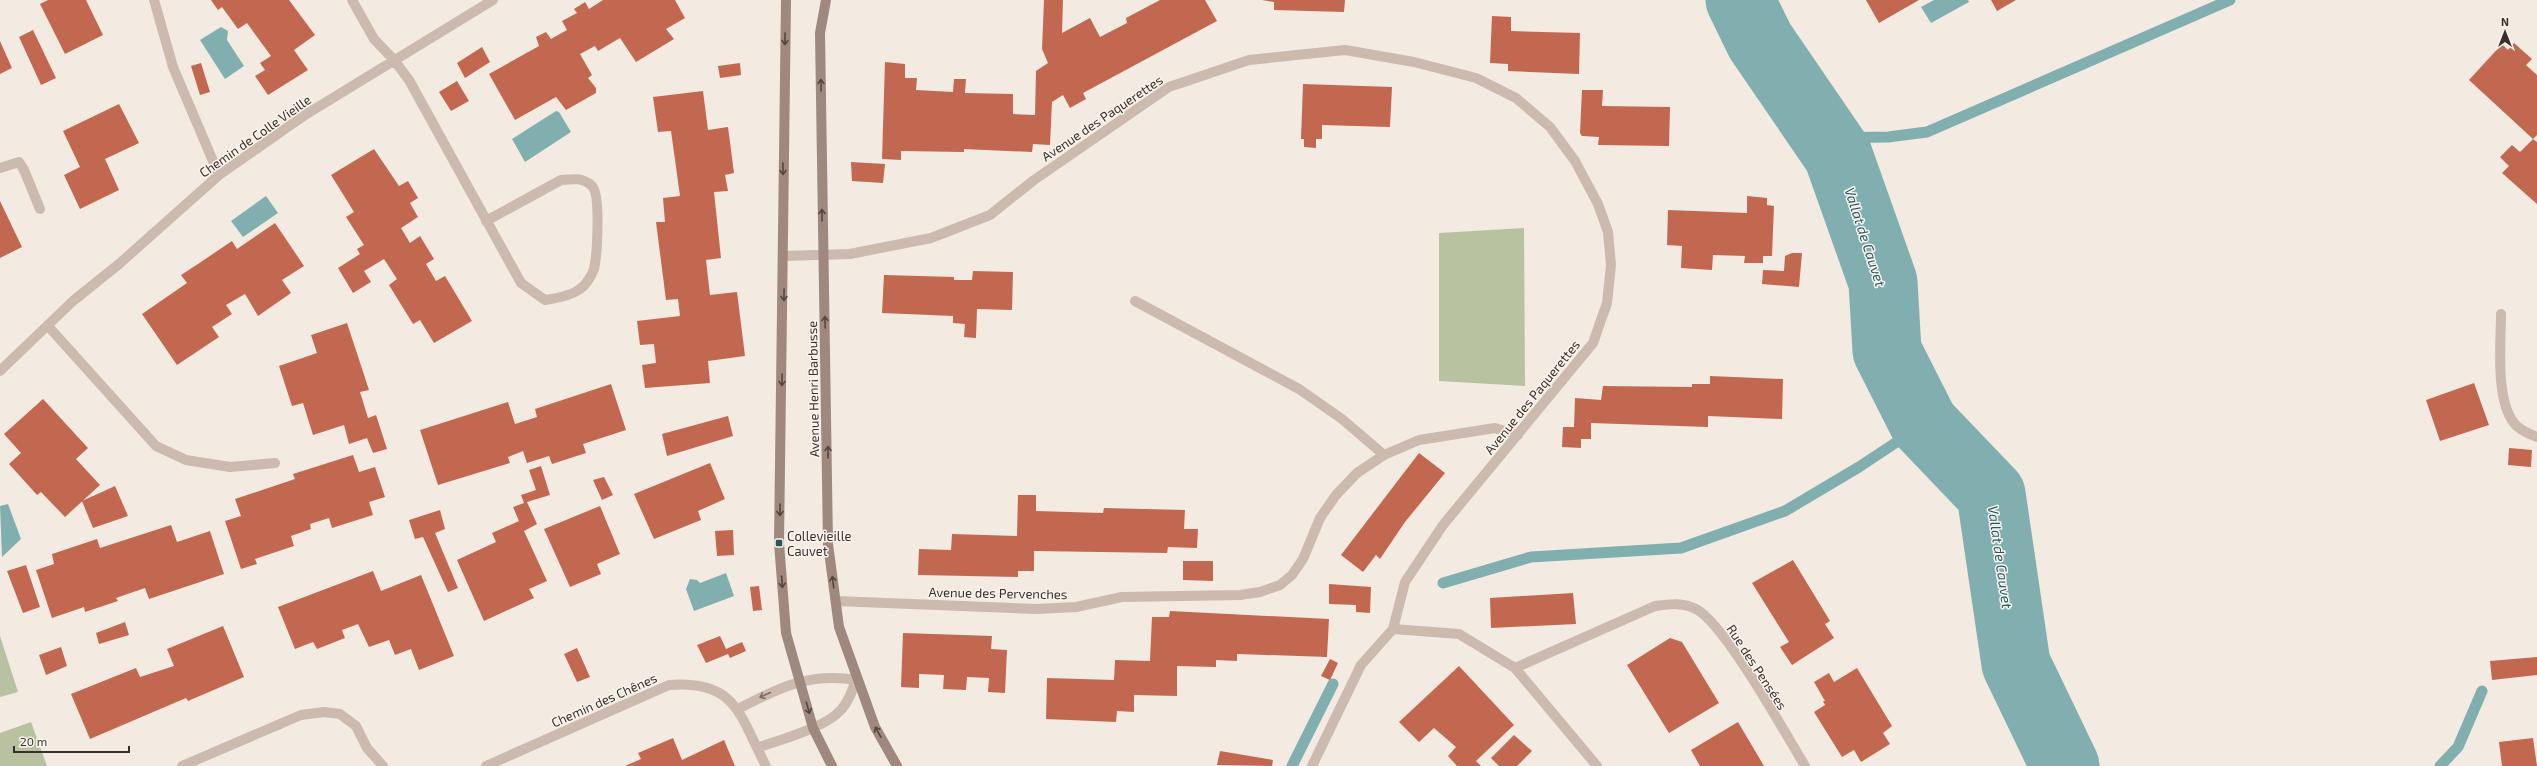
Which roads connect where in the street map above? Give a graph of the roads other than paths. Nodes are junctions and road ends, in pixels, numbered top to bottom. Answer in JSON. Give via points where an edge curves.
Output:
{"nodes":[{"id":1,"x":154,"y":0,"type":"edge"},
{"id":2,"x":352,"y":0,"type":"edge"},
{"id":3,"x":493,"y":0,"type":"edge"},
{"id":4,"x":786,"y":0,"type":"edge"},
{"id":5,"x":826,"y":0,"type":"edge"},
{"id":6,"x":394,"y":60,"type":"junction"},
{"id":7,"x":0,"y":168,"type":"edge"},
{"id":8,"x":218,"y":175,"type":"junction"},
{"id":9,"x":40,"y":209,"type":"dead end"},
{"id":10,"x":486,"y":221,"type":"junction"},
{"id":11,"x":822,"y":254,"type":"junction"},
{"id":12,"x":784,"y":256,"type":"junction"},
{"id":13,"x":1135,"y":301,"type":"dead end"},
{"id":14,"x":2501,"y":314,"type":"dead end"},
{"id":15,"x":48,"y":326,"type":"junction"},
{"id":16,"x":0,"y":371,"type":"edge"},
{"id":17,"x":1518,"y":436,"type":"junction"},
{"id":18,"x":2537,"y":437,"type":"edge"},
{"id":19,"x":1384,"y":455,"type":"junction"},
{"id":20,"x":275,"y":463,"type":"dead end"},
{"id":21,"x":836,"y":601,"type":"junction"},
{"id":22,"x":1393,"y":629,"type":"junction"},
{"id":23,"x":1515,"y":668,"type":"junction"},
{"id":24,"x":856,"y":680,"type":"junction"},
{"id":25,"x":800,"y":681,"type":"junction"},
{"id":26,"x":738,"y":708,"type":"junction"},
{"id":27,"x":813,"y":728,"type":"junction"},
{"id":28,"x":757,"y":748,"type":"junction"},
{"id":29,"x":182,"y":766,"type":"edge"},
{"id":30,"x":383,"y":766,"type":"edge"},
{"id":31,"x":486,"y":766,"type":"edge"},
{"id":32,"x":766,"y":766,"type":"edge"},
{"id":33,"x":832,"y":766,"type":"edge"},
{"id":34,"x":897,"y":766,"type":"edge"},
{"id":35,"x":1312,"y":766,"type":"edge"},
{"id":36,"x":1597,"y":766,"type":"edge"},
{"id":37,"x":1805,"y":766,"type":"edge"}],
"edges":[{"from":1,"to":8,"type":"street","via":[[173,67]]},
{"from":2,"to":6,"type":"street","via":[[374,39]]},
{"from":3,"to":6,"type":"street","name":"Chemin de Colle Vieille"},
{"from":4,"to":12,"type":"main road","one_way":true},
{"from":11,"to":5,"type":"main road","name":"Avenue Henri Barbusse","one_way":true,"via":[[820,33]]},
{"from":6,"to":8,"type":"street","name":"Chemin de Colle Vieille","via":[[305,115]]},
{"from":6,"to":10,"type":"street","via":[[409,80]]},
{"from":7,"to":9,"type":"street","via":[[19,162]]},
{"from":8,"to":15,"type":"street","name":"Chemin de Colle Vieille","via":[[120,264],[73,301]]},
{"from":10,"to":10,"type":"street","via":[[561,180],[585,180],[594,187],[597,201],[596,256],[589,278],[580,289],[561,298],[545,300],[521,283]]},
{"from":11,"to":12,"type":"street","name":"Avenue des Paquerettes"},
{"from":11,"to":17,"type":"street","name":"Avenue des Paquerettes","via":[[850,254],[931,238],[990,215],[1034,180],[1169,86],[1249,60],[1345,50],[1414,62],[1476,78],[1516,98],[1550,127],[1575,161],[1598,204],[1608,232],[1611,264],[1607,303],[1593,343]]},
{"from":21,"to":11,"type":"main road","name":"Avenue Henri Barbusse","one_way":true,"via":[[828,544]]},
{"from":12,"to":25,"type":"main road","one_way":true,"via":[[779,543],[786,633]]},
{"from":13,"to":19,"type":"street","via":[[1299,389],[1342,419]]},
{"from":14,"to":18,"type":"street","via":[[2500,375],[2506,407],[2513,423]]},
{"from":15,"to":16,"type":"street","name":"Chemin de Colle Vieille"},
{"from":15,"to":20,"type":"street","via":[[156,446],[186,460],[230,467]]},
{"from":17,"to":19,"type":"street","name":"Avenue des Pervenches","via":[[1495,428],[1419,440]]},
{"from":17,"to":22,"type":"street","name":"Avenue des Paquerettes","via":[[1443,525],[1405,582]]},
{"from":19,"to":21,"type":"street","name":"Avenue des Pervenches","via":[[1357,473],[1336,495],[1320,518],[1302,559],[1292,574],[1280,585],[1260,592],[1240,595],[1122,597],[1076,607],[1037,609]]},
{"from":21,"to":24,"type":"main road","name":"Avenue Henri Barbusse","via":[[839,627]]},
{"from":22,"to":23,"type":"street","via":[[1459,634]]},
{"from":22,"to":35,"type":"street","via":[[1361,665]]},
{"from":23,"to":36,"type":"street"},
{"from":23,"to":37,"type":"street","name":"Rue des Pensées","via":[[1655,606],[1677,603],[1697,610],[1722,633]]},
{"from":24,"to":25,"type":"street","via":[[837,677]]},
{"from":24,"to":27,"type":"street","via":[[850,698],[840,711]]},
{"from":34,"to":24,"type":"main road","name":"Avenue Henri Barbusse","one_way":true,"via":[[875,727]]},
{"from":25,"to":26,"type":"street","one_way":true},
{"from":25,"to":27,"type":"main road","one_way":true},
{"from":26,"to":28,"type":"street","name":"Chemin des Chênes"},
{"from":26,"to":31,"type":"street","name":"Chemin des Chênes","via":[[724,695],[707,686],[669,685]]},
{"from":27,"to":28,"type":"street"},
{"from":27,"to":33,"type":"main road"},
{"from":28,"to":32,"type":"street","name":"Chemin des Chênes"},
{"from":29,"to":30,"type":"street","via":[[301,715],[324,712],[340,714],[356,726],[367,748]]}]}
